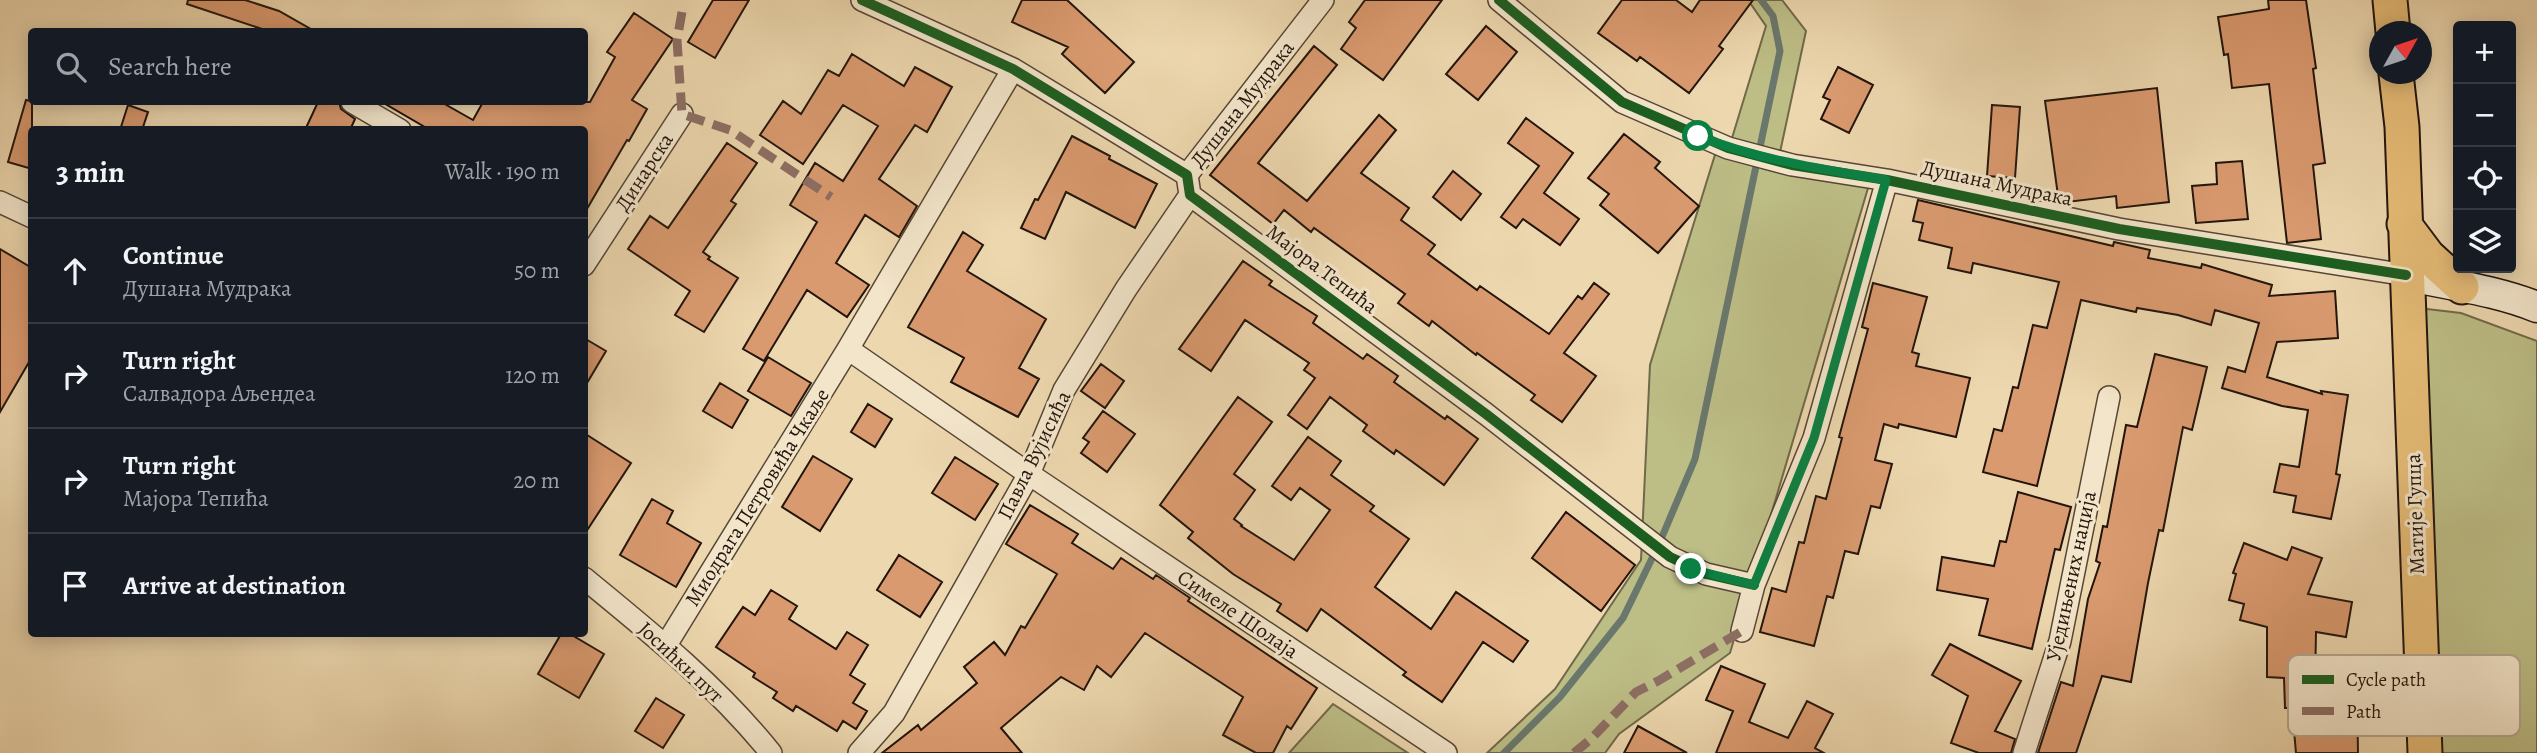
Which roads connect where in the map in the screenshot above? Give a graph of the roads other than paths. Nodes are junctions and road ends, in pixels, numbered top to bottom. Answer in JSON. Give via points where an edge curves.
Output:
{"nodes":[{"id":1,"x":862,"y":0,"type":"edge"},
{"id":2,"x":1323,"y":0,"type":"edge"},
{"id":3,"x":1499,"y":0,"type":"edge"},
{"id":4,"x":2390,"y":0,"type":"edge"},
{"id":5,"x":2392,"y":21,"type":"edge"},
{"id":6,"x":1013,"y":69,"type":"junction"},
{"id":7,"x":2397,"y":84,"type":"edge"},
{"id":8,"x":357,"y":105,"type":"edge"},
{"id":9,"x":681,"y":114,"type":"dead end"},
{"id":10,"x":393,"y":126,"type":"edge"},
{"id":11,"x":1886,"y":180,"type":"junction"},
{"id":12,"x":1189,"y":185,"type":"junction"},
{"id":13,"x":0,"y":202,"type":"edge"},
{"id":14,"x":28,"y":215,"type":"edge"},
{"id":15,"x":2404,"y":224,"type":"junction"},
{"id":16,"x":590,"y":242,"type":"edge"},
{"id":17,"x":2406,"y":275,"type":"junction"},
{"id":18,"x":2462,"y":287,"type":"junction"},
{"id":19,"x":2537,"y":307,"type":"edge"},
{"id":20,"x":848,"y":349,"type":"junction"},
{"id":21,"x":2109,"y":397,"type":"dead end"},
{"id":22,"x":1029,"y":474,"type":"junction"},
{"id":23,"x":588,"y":581,"type":"edge"},
{"id":24,"x":1754,"y":585,"type":"junction"},
{"id":25,"x":1742,"y":631,"type":"dead end"},
{"id":26,"x":666,"y":645,"type":"junction"},
{"id":27,"x":2421,"y":655,"type":"edge"},
{"id":28,"x":771,"y":753,"type":"edge"},
{"id":29,"x":859,"y":753,"type":"edge"},
{"id":30,"x":1446,"y":753,"type":"edge"},
{"id":31,"x":2024,"y":753,"type":"edge"}],
"edges":[{"from":1,"to":6,"type":"street","name":"Мајора Тепића"},
{"from":2,"to":12,"type":"street","name":"Душана Мудрака"},
{"from":3,"to":11,"type":"street","name":"Душана Мудрака","via":[[1622,102],[1728,148]]},
{"from":4,"to":5,"type":"main road"},
{"from":6,"to":12,"type":"street","name":"Мајора Тепића"},
{"from":6,"to":20,"type":"street","name":"Миодрага Петровића Чкаље"},
{"from":7,"to":15,"type":"main road","name":"Матије Гупца"},
{"from":8,"to":10,"type":"street"},
{"from":9,"to":16,"type":"street","name":"Динарска"},
{"from":11,"to":17,"type":"street","name":"Душана Мудрака","via":[[2119,229]]},
{"from":11,"to":24,"type":"street","via":[[1814,438]]},
{"from":12,"to":22,"type":"street","name":"Павла Вујисића","via":[[1064,390]]},
{"from":12,"to":24,"type":"street","name":"Мајора Тепића","via":[[1644,538],[1706,574]]},
{"from":13,"to":14,"type":"street"},
{"from":15,"to":17,"type":"main road","name":"Матије Гупца"},
{"from":15,"to":18,"type":"main road","via":[[2428,257]]},
{"from":17,"to":18,"type":"main road"},
{"from":17,"to":27,"type":"main road","name":"Матије Гупца"},
{"from":18,"to":19,"type":"main road"},
{"from":20,"to":22,"type":"street"},
{"from":20,"to":26,"type":"street","name":"Миодрага Петровића Чкаље"},
{"from":21,"to":31,"type":"street","name":"Уједињених нација","via":[[2060,641]]},
{"from":22,"to":29,"type":"street","name":"Павла Вујисића","via":[[894,713]]},
{"from":22,"to":30,"type":"street","name":"Симеле Шолаја"},
{"from":23,"to":26,"type":"street","name":"Јосићки пут"},
{"from":24,"to":25,"type":"street"},
{"from":26,"to":28,"type":"street","name":"Јосићки пут"}]}
